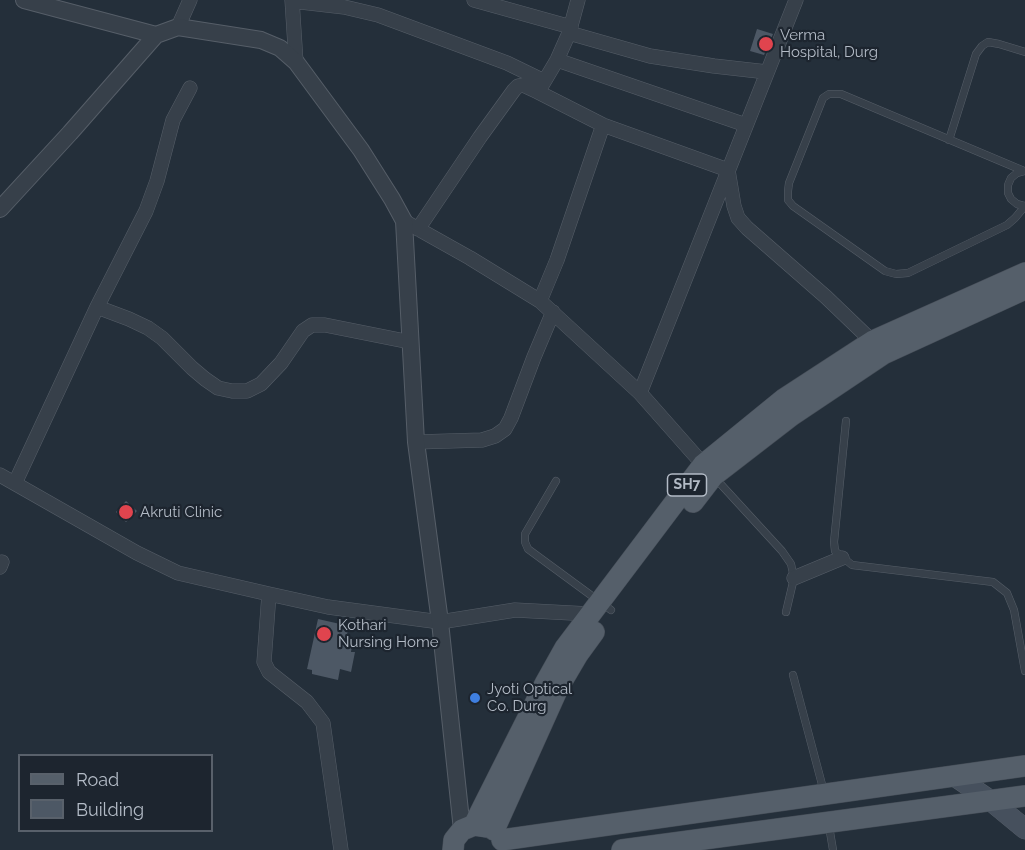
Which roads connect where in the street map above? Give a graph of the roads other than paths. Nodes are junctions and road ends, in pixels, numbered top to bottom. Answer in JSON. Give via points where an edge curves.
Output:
{"nodes":[{"id":1,"x":24,"y":0,"type":"edge"},
{"id":2,"x":190,"y":0,"type":"edge"},
{"id":3,"x":292,"y":0,"type":"edge"},
{"id":4,"x":474,"y":0,"type":"edge"},
{"id":5,"x":578,"y":0,"type":"edge"},
{"id":6,"x":796,"y":0,"type":"edge"},
{"id":7,"x":178,"y":27,"type":"junction"},
{"id":8,"x":570,"y":30,"type":"junction"},
{"id":9,"x":156,"y":35,"type":"junction"},
{"id":10,"x":1025,"y":52,"type":"edge"},
{"id":11,"x":557,"y":60,"type":"junction"},
{"id":12,"x":296,"y":62,"type":"junction"},
{"id":13,"x":767,"y":72,"type":"junction"},
{"id":14,"x":541,"y":87,"type":"junction"},
{"id":15,"x":190,"y":88,"type":"dead end"},
{"id":16,"x":603,"y":125,"type":"junction"},
{"id":17,"x":746,"y":125,"type":"junction"},
{"id":18,"x":949,"y":140,"type":"junction"},
{"id":19,"x":728,"y":170,"type":"junction"},
{"id":20,"x":1025,"y":171,"type":"edge"},
{"id":21,"x":1025,"y":206,"type":"edge"},
{"id":22,"x":0,"y":209,"type":"edge"},
{"id":23,"x":411,"y":225,"type":"junction"},
{"id":24,"x":1025,"y":273,"type":"edge"},
{"id":25,"x":1025,"y":289,"type":"edge"},
{"id":26,"x":540,"y":301,"type":"junction"},
{"id":27,"x":97,"y":307,"type":"junction"},
{"id":28,"x":553,"y":312,"type":"junction"},
{"id":29,"x":410,"y":342,"type":"junction"},
{"id":30,"x":878,"y":347,"type":"junction"},
{"id":31,"x":640,"y":393,"type":"junction"},
{"id":32,"x":846,"y":421,"type":"dead end"},
{"id":33,"x":416,"y":442,"type":"junction"},
{"id":34,"x":708,"y":471,"type":"junction"},
{"id":35,"x":0,"y":475,"type":"edge"},
{"id":36,"x":556,"y":481,"type":"dead end"},
{"id":37,"x":15,"y":483,"type":"junction"},
{"id":38,"x":842,"y":558,"type":"junction"},
{"id":39,"x":794,"y":578,"type":"junction"},
{"id":40,"x":269,"y":594,"type":"junction"},
{"id":41,"x":600,"y":608,"type":"junction"},
{"id":42,"x":786,"y":612,"type":"dead end"},
{"id":43,"x":440,"y":622,"type":"junction"},
{"id":44,"x":1025,"y":671,"type":"edge"},
{"id":45,"x":794,"y":675,"type":"dead end"},
{"id":46,"x":1025,"y":766,"type":"edge"},
{"id":47,"x":956,"y":777,"type":"junction"},
{"id":48,"x":825,"y":795,"type":"junction"},
{"id":49,"x":1025,"y":796,"type":"edge"},
{"id":50,"x":991,"y":801,"type":"junction"},
{"id":51,"x":829,"y":823,"type":"junction"},
{"id":52,"x":1025,"y":829,"type":"edge"},
{"id":53,"x":487,"y":835,"type":"edge"},
{"id":54,"x":689,"y":846,"type":"edge"},
{"id":55,"x":341,"y":850,"type":"edge"},
{"id":56,"x":453,"y":850,"type":"edge"},
{"id":57,"x":622,"y":850,"type":"edge"},
{"id":58,"x":833,"y":850,"type":"edge"}],
"edges":[{"from":1,"to":9,"type":"street"},
{"from":2,"to":7,"type":"street"},
{"from":3,"to":12,"type":"street"},
{"from":3,"to":14,"type":"street","via":[[378,15],[507,63]]},
{"from":4,"to":8,"type":"street"},
{"from":5,"to":8,"type":"street"},
{"from":6,"to":13,"type":"street"},
{"from":7,"to":9,"type":"street"},
{"from":7,"to":12,"type":"street","via":[[261,40],[280,48]]},
{"from":8,"to":11,"type":"street"},
{"from":8,"to":13,"type":"street","via":[[650,56]]},
{"from":9,"to":22,"type":"street"},
{"from":10,"to":18,"type":"lane","via":[[988,42],[982,46],[976,54]]},
{"from":11,"to":14,"type":"street"},
{"from":11,"to":17,"type":"street"},
{"from":12,"to":23,"type":"street"},
{"from":13,"to":17,"type":"street"},
{"from":14,"to":16,"type":"street"},
{"from":14,"to":23,"type":"street","via":[[523,85],[514,90]]},
{"from":15,"to":27,"type":"street","via":[[173,120],[146,211]]},
{"from":16,"to":19,"type":"street"},
{"from":16,"to":26,"type":"street"},
{"from":17,"to":19,"type":"street"},
{"from":18,"to":20,"type":"lane"},
{"from":18,"to":21,"type":"lane","via":[[841,94],[829,94],[823,98],[789,183],[788,200],[896,274],[909,273],[1007,225]]},
{"from":19,"to":30,"type":"street","via":[[738,219]]},
{"from":19,"to":31,"type":"street"},
{"from":20,"to":21,"type":"lane","via":[[1011,178],[1008,193],[1017,204]]},
{"from":23,"to":26,"type":"street"},
{"from":23,"to":29,"type":"street"},
{"from":24,"to":30,"type":"main road","number":"SH7"},
{"from":25,"to":30,"type":"main road","number":"SH7"},
{"from":26,"to":28,"type":"street"},
{"from":27,"to":29,"type":"street","via":[[148,328],[205,379],[219,388],[232,390],[247,391],[261,384],[312,325]]},
{"from":27,"to":37,"type":"street"},
{"from":28,"to":31,"type":"street"},
{"from":28,"to":33,"type":"street","via":[[505,429],[482,440]]},
{"from":29,"to":33,"type":"street"},
{"from":30,"to":34,"type":"main road","number":"SH7","via":[[784,399]]},
{"from":31,"to":34,"type":"street"},
{"from":32,"to":38,"type":"lane","via":[[834,542],[835,551]]},
{"from":33,"to":43,"type":"street"},
{"from":34,"to":39,"type":"lane","via":[[782,551]]},
{"from":34,"to":41,"type":"main road","number":"SH7"},
{"from":35,"to":37,"type":"street"},
{"from":36,"to":41,"type":"lane","via":[[525,534],[525,542],[528,549]]},
{"from":37,"to":40,"type":"street","via":[[137,554],[178,573]]},
{"from":38,"to":39,"type":"street"},
{"from":38,"to":44,"type":"lane","via":[[852,565],[993,582],[1007,593],[1014,610]]},
{"from":39,"to":42,"type":"lane"},
{"from":40,"to":43,"type":"street","via":[[328,607]]},
{"from":40,"to":55,"type":"street","via":[[264,662],[269,672],[307,702],[323,723]]},
{"from":41,"to":43,"type":"street","via":[[514,610]]},
{"from":41,"to":53,"type":"main road","number":"SH7","via":[[565,648],[546,682]]},
{"from":43,"to":53,"type":"street"},
{"from":45,"to":48,"type":"lane"},
{"from":46,"to":47,"type":"main road"},
{"from":47,"to":48,"type":"main road"},
{"from":47,"to":50,"type":"main road"},
{"from":48,"to":53,"type":"main road"},
{"from":49,"to":50,"type":"main road"},
{"from":50,"to":51,"type":"main road"},
{"from":50,"to":52,"type":"main road"},
{"from":51,"to":54,"type":"main road"},
{"from":51,"to":58,"type":"lane"},
{"from":53,"to":56,"type":"main road","number":"SH7","via":[[454,840]]},
{"from":54,"to":57,"type":"main road"}]}
